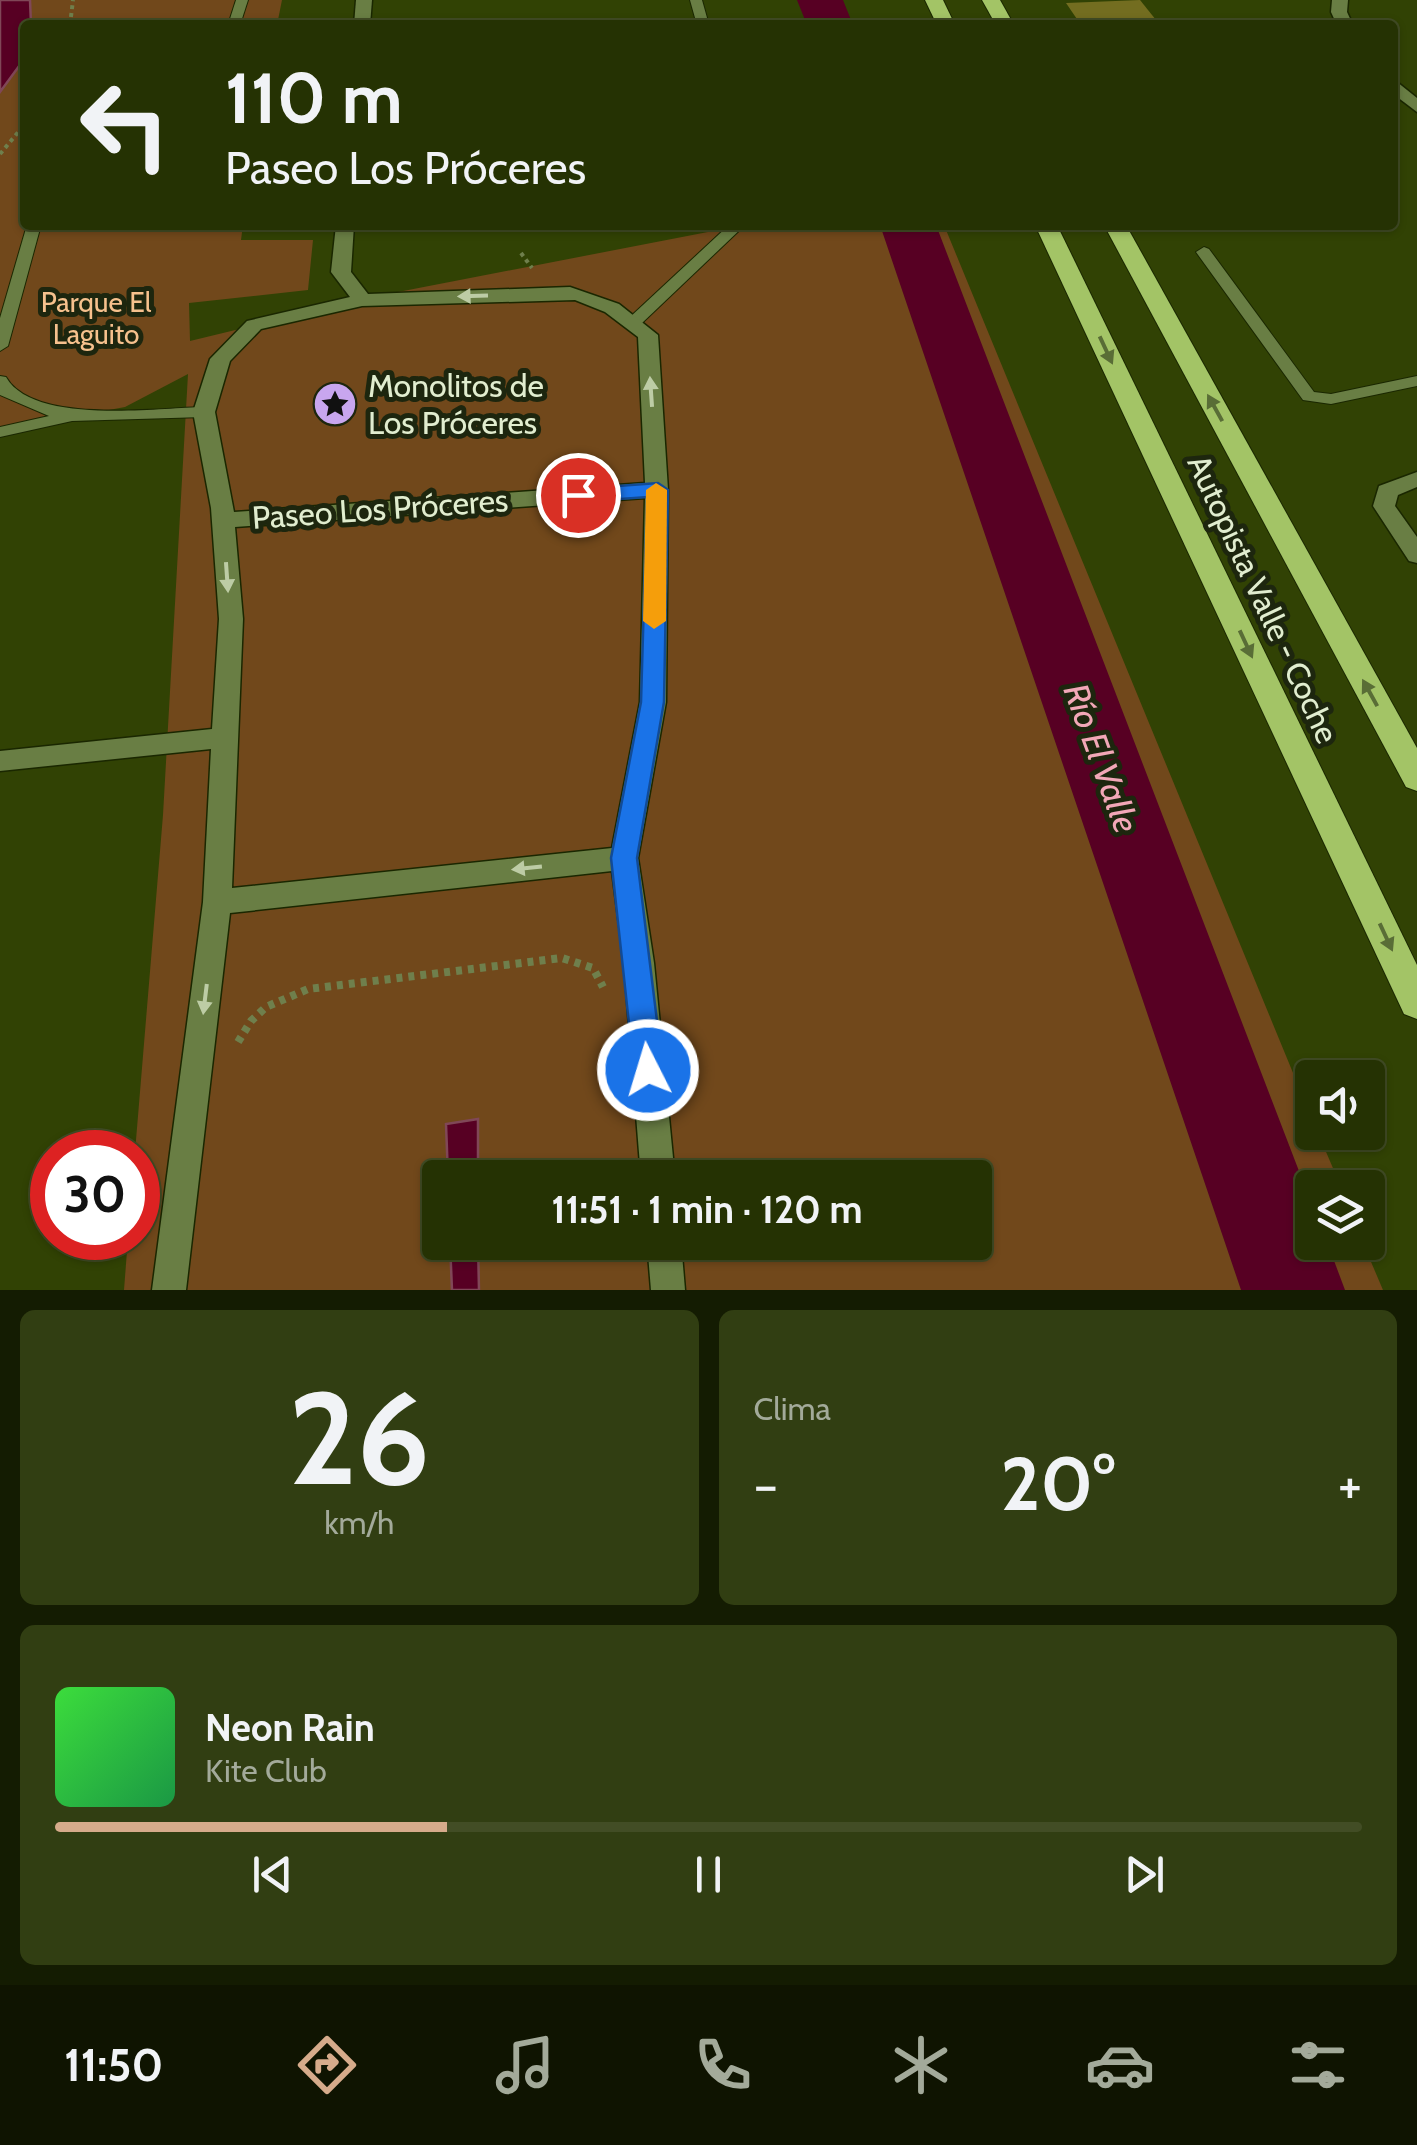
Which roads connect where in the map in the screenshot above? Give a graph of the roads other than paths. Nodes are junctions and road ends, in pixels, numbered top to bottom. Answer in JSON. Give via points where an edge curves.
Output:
{"nodes":[{"id":1,"x":1398,"y":89,"type":"edge"},
{"id":2,"x":1417,"y":107,"type":"edge"},
{"id":3,"x":33,"y":230,"type":"edge"},
{"id":4,"x":345,"y":230,"type":"edge"},
{"id":5,"x":733,"y":230,"type":"edge"},
{"id":6,"x":1048,"y":230,"type":"edge"},
{"id":7,"x":1118,"y":230,"type":"edge"},
{"id":8,"x":1204,"y":252,"type":"dead end"},
{"id":9,"x":362,"y":300,"type":"junction"},
{"id":10,"x":635,"y":322,"type":"junction"},
{"id":11,"x":0,"y":346,"type":"edge"},
{"id":12,"x":0,"y":381,"type":"edge"},
{"id":13,"x":1417,"y":381,"type":"edge"},
{"id":14,"x":204,"y":412,"type":"junction"},
{"id":15,"x":72,"y":416,"type":"junction"},
{"id":16,"x":0,"y":432,"type":"edge"},
{"id":17,"x":1417,"y":479,"type":"edge"},
{"id":18,"x":658,"y":490,"type":"junction"},
{"id":19,"x":223,"y":520,"type":"junction"},
{"id":20,"x":1417,"y":555,"type":"edge"},
{"id":21,"x":225,"y":738,"type":"junction"},
{"id":22,"x":0,"y":760,"type":"edge"},
{"id":23,"x":1417,"y":778,"type":"edge"},
{"id":24,"x":624,"y":858,"type":"junction"},
{"id":25,"x":217,"y":902,"type":"junction"},
{"id":26,"x":1417,"y":1004,"type":"edge"},
{"id":27,"x":656,"y":1160,"type":"edge"},
{"id":28,"x":666,"y":1260,"type":"edge"},
{"id":29,"x":168,"y":1290,"type":"edge"},
{"id":30,"x":668,"y":1290,"type":"edge"}],
"edges":[{"from":1,"to":2,"type":"street"},
{"from":3,"to":11,"type":"lane"},
{"from":4,"to":9,"type":"street","via":[[341,272]]},
{"from":5,"to":10,"type":"lane"},
{"from":6,"to":26,"type":"highway","name":"Autopista Valle - Coche","one_way":true},
{"from":23,"to":7,"type":"highway","name":"Autopista Valle - Coche","one_way":true},
{"from":8,"to":13,"type":"lane","via":[[1309,396],[1331,399]]},
{"from":10,"to":9,"type":"street","name":"Paseo Los Próceres","one_way":true,"via":[[613,307],[570,294]]},
{"from":9,"to":14,"type":"street","name":"Paseo Los Próceres","via":[[254,325],[220,359]]},
{"from":18,"to":10,"type":"street","one_way":true,"via":[[648,335]]},
{"from":12,"to":15,"type":"lane","via":[[4,390]]},
{"from":14,"to":15,"type":"lane"},
{"from":14,"to":19,"type":"street","name":"Paseo Los Próceres"},
{"from":15,"to":16,"type":"lane"},
{"from":17,"to":20,"type":"street","via":[[1387,491],[1384,506]]},
{"from":18,"to":19,"type":"street","name":"Paseo Los Próceres"},
{"from":18,"to":24,"type":"street","via":[[652,702]]},
{"from":19,"to":21,"type":"street","name":"Paseo Los Próceres","one_way":true,"via":[[230,619]]},
{"from":21,"to":22,"type":"street"},
{"from":21,"to":25,"type":"street","name":"Paseo Los Próceres"},
{"from":24,"to":25,"type":"street","one_way":true},
{"from":24,"to":27,"type":"street"},
{"from":25,"to":29,"type":"street","name":"Paseo Los Próceres","one_way":true},
{"from":28,"to":30,"type":"street"}]}
